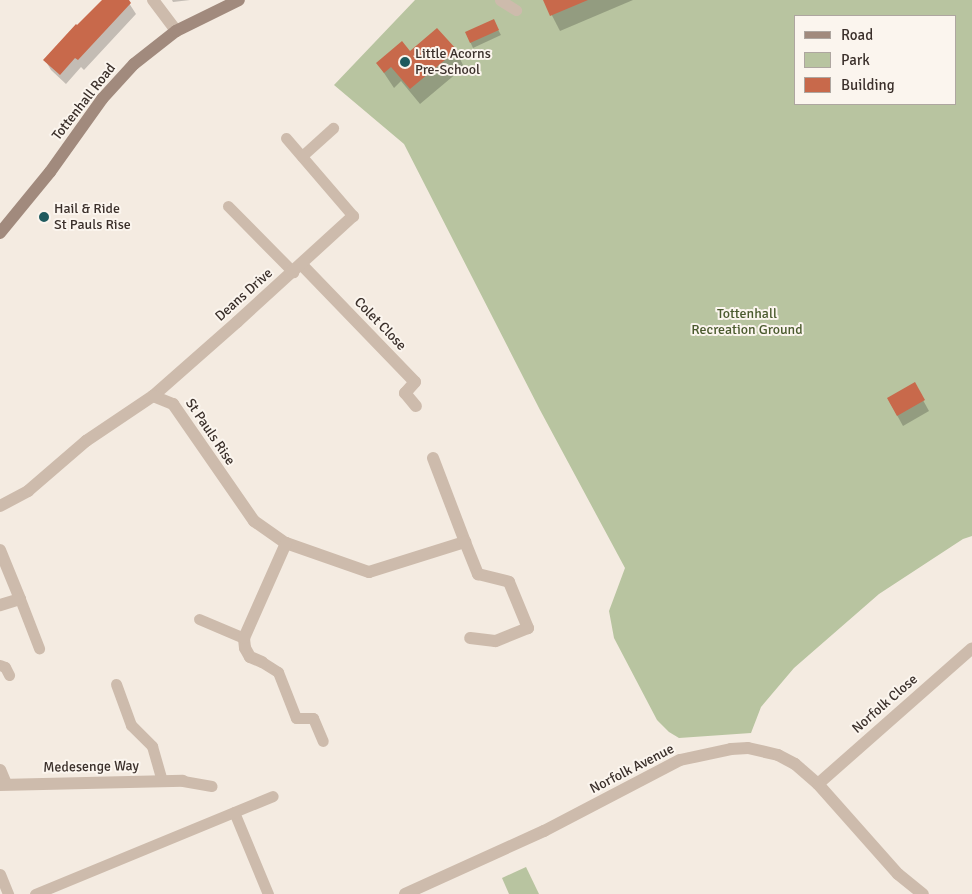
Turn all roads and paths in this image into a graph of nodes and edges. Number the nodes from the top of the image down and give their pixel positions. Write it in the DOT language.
graph roads {
  1 [pos="154,0"];
  2 [pos="239,0"];
  3 [pos="500,0"];
  4 [pos="516,10"];
  5 [pos="176,31"];
  6 [pos="333,128"];
  7 [pos="286,138"];
  8 [pos="302,156"];
  9 [pos="228,206"];
  10 [pos="353,216"];
  11 [pos="0,233"];
  12 [pos="297,268"];
  13 [pos="152,396"];
  14 [pos="416,406"];
  15 [pos="433,458"];
  16 [pos="0,506"];
  17 [pos="465,542"];
  18 [pos="286,543"];
  19 [pos="0,550"];
  20 [pos="20,599"];
  21 [pos="0,606"];
  22 [pos="199,619"];
  23 [pos="244,638"];
  24 [pos="470,638"];
  25 [pos="39,648"];
  26 [pos="972,648"];
  27 [pos="262,662"];
  28 [pos="0,665"];
  29 [pos="9,675"];
  30 [pos="116,684"];
  31 [pos="323,741"];
  32 [pos="0,769"];
  33 [pos="162,780"];
  34 [pos="183,781"];
  35 [pos="3,784"];
  36 [pos="818,784"];
  37 [pos="212,786"];
  38 [pos="273,796"];
  39 [pos="234,812"];
  40 [pos="0,874"];
  41 [pos="422,890"];
  42 [pos="8,894"];
  43 [pos="35,894"];
  44 [pos="268,894"];
  45 [pos="405,894"];
  46 [pos="922,894"];
  1 -- 5 [label="street"];
  2 -- 5 [label="street, Tottenhall Road"];
  3 -- 4 [label="lane"];
  5 -- 11 [label="street, Tottenhall Road"];
  6 -- 8 [label="lane"];
  7 -- 8 [label="lane"];
  8 -- 10 [label="lane"];
  9 -- 12 [label="lane"];
  10 -- 12 [label="street, Deans Drive"];
  12 -- 13 [label="street, Deans Drive"];
  12 -- 14 [label="street, Colet Close"];
  13 -- 16 [label="street"];
  13 -- 18 [label="street, St Pauls Rise"];
  15 -- 17 [label="street"];
  17 -- 18 [label="street, St Pauls Rise"];
  17 -- 24 [label="street"];
  18 -- 23 [label="street"];
  19 -- 20 [label="street"];
  20 -- 21 [label="street"];
  20 -- 25 [label="lane"];
  22 -- 23 [label="lane"];
  23 -- 27 [label="street"];
  26 -- 36 [label="street, Norfolk Close"];
  27 -- 31 [label="lane"];
  28 -- 29 [label="lane"];
  30 -- 33 [label="lane"];
  32 -- 35 [label="lane"];
  33 -- 34 [label="street, Medesenge Way"];
  33 -- 35 [label="street, Medesenge Way"];
  34 -- 37 [label="lane"];
  36 -- 41 [label="street, Norfolk Avenue"];
  36 -- 46 [label="street, Norfolk Avenue"];
  38 -- 39 [label="lane"];
  39 -- 43 [label="lane"];
  39 -- 44 [label="lane"];
  40 -- 42 [label="lane"];
  41 -- 45 [label="street, Norfolk Avenue"];
}
